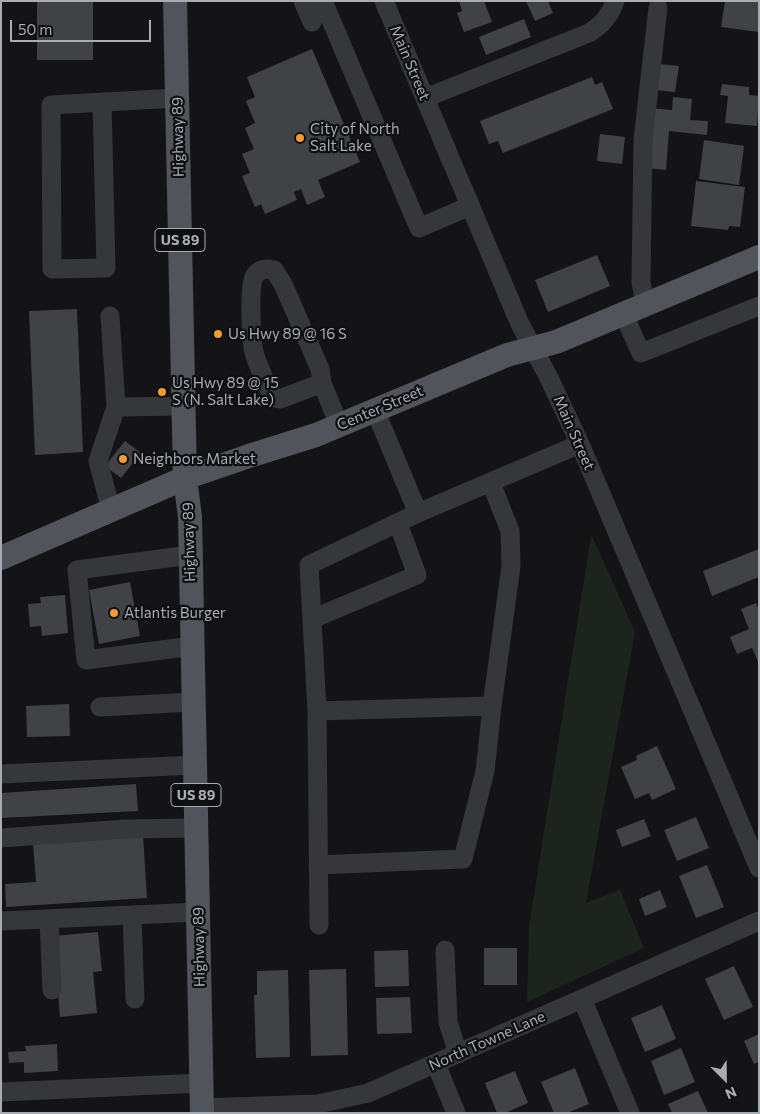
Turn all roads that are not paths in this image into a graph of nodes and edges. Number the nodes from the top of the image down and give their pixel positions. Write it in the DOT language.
graph roads {
  1 [pos="176,1"];
  2 [pos="303,1"];
  3 [pos="323,1"];
  4 [pos="384,1"];
  5 [pos="615,1"];
  6 [pos="658,8"];
  7 [pos="312,22"];
  8 [pos="177,98"];
  9 [pos="425,98"];
  10 [pos="102,102"];
  11 [pos="470,206"];
  12 [pos="759,257"];
  13 [pos="645,304"];
  14 [pos="759,306"];
  15 [pos="623,313"];
  16 [pos="110,316"];
  17 [pos="533,348"];
  18 [pos="322,383"];
  19 [pos="184,406"];
  20 [pos="116,408"];
  21 [pos="375,410"];
  22 [pos="339,425"];
  23 [pos="580,444"];
  24 [pos="186,478"];
  25 [pos="491,483"];
  26 [pos="111,510"];
  27 [pos="418,513"];
  28 [pos="398,523"];
  29 [pos="190,555"];
  30 [pos="1,558"];
  31 [pos="312,619"];
  32 [pos="192,646"];
  33 [pos="193,702"];
  34 [pos="492,706"];
  35 [pos="100,707"];
  36 [pos="317,711"];
  37 [pos="195,765"];
  38 [pos="1,774"];
  39 [pos="196,828"];
  40 [pos="1,838"];
  41 [pos="318,865"];
  42 [pos="759,868"];
  43 [pos="198,912"];
  44 [pos="132,915"];
  45 [pos="49,918"];
  46 [pos="1,921"];
  47 [pos="759,921"];
  48 [pos="319,925"];
  49 [pos="446,950"];
  50 [pos="52,990"];
  51 [pos="582,999"];
  52 [pos="135,1000"];
  53 [pos="458,1054"];
  54 [pos="436,1064"];
  55 [pos="202,1083"];
  56 [pos="1,1092"];
  57 [pos="336,1107"];
  58 [pos="274,1109"];
  59 [pos="202,1110"];
  60 [pos="456,1113"];
  61 [pos="630,1113"];
  1 -- 8 [label="main road, Highway 89 / US 89"];
  2 -- 7 [label="street"];
  3 -- 11 [label="street"];
  4 -- 9 [label="street, Main Street"];
  5 -- 9 [label="street"];
  6 -- 13 [label="street"];
  8 -- 10 [label="street"];
  8 -- 19 [label="main road, Highway 89 / US 89"];
  9 -- 11 [label="street, Main Street"];
  10 -- 10 [label="street"];
  11 -- 17 [label="street, Main Street"];
  12 -- 13 [label="main road, Center Street"];
  13 -- 15 [label="main road, Center Street"];
  14 -- 15 [label="street"];
  15 -- 17 [label="main road, Center Street"];
  16 -- 20 [label="street"];
  17 -- 21 [label="main road, Center Street"];
  17 -- 23 [label="street, Main Street"];
  18 -- 18 [label="street"];
  18 -- 22 [label="street"];
  19 -- 20 [label="street"];
  19 -- 24 [label="main road, Highway 89 / US 89"];
  20 -- 26 [label="street"];
  21 -- 22 [label="main road, Center Street"];
  21 -- 27 [label="street"];
  22 -- 24 [label="main road, Center Street"];
  23 -- 25 [label="street"];
  23 -- 42 [label="street, Main Street"];
  24 -- 26 [label="main road, Center Street"];
  24 -- 29 [label="main road, Highway 89 / US 89"];
  25 -- 27 [label="street"];
  25 -- 34 [label="street"];
  26 -- 30 [label="main road, Center Street"];
  27 -- 28 [label="street"];
  28 -- 31 [label="street"];
  28 -- 31 [label="street"];
  29 -- 32 [label="main road, Highway 89 / US 89"];
  29 -- 32 [label="street"];
  31 -- 36 [label="street"];
  32 -- 33 [label="main road, Highway 89 / US 89"];
  33 -- 35 [label="street"];
  33 -- 37 [label="main road, Highway 89 / US 89"];
  34 -- 36 [label="street"];
  34 -- 41 [label="street"];
  36 -- 41 [label="street"];
  37 -- 38 [label="street"];
  37 -- 39 [label="main road, Highway 89 / US 89"];
  39 -- 40 [label="street"];
  39 -- 43 [label="main road, Highway 89 / US 89"];
  41 -- 48 [label="street"];
  43 -- 44 [label="street"];
  43 -- 55 [label="main road, Highway 89 / US 89"];
  44 -- 45 [label="street"];
  44 -- 52 [label="street"];
  45 -- 46 [label="street"];
  45 -- 50 [label="street"];
  47 -- 51 [label="street, North Towne Lane"];
  49 -- 53 [label="street"];
  51 -- 53 [label="street, North Towne Lane"];
  51 -- 61 [label="street"];
  53 -- 54 [label="street, North Towne Lane"];
  54 -- 57 [label="street, North Towne Lane"];
  54 -- 60 [label="street"];
  55 -- 56 [label="street"];
  55 -- 59 [label="main road, Highway 89 / US 89"];
  57 -- 58 [label="street, North Towne Lane"];
  58 -- 59 [label="street, North Towne Lane"];
}
